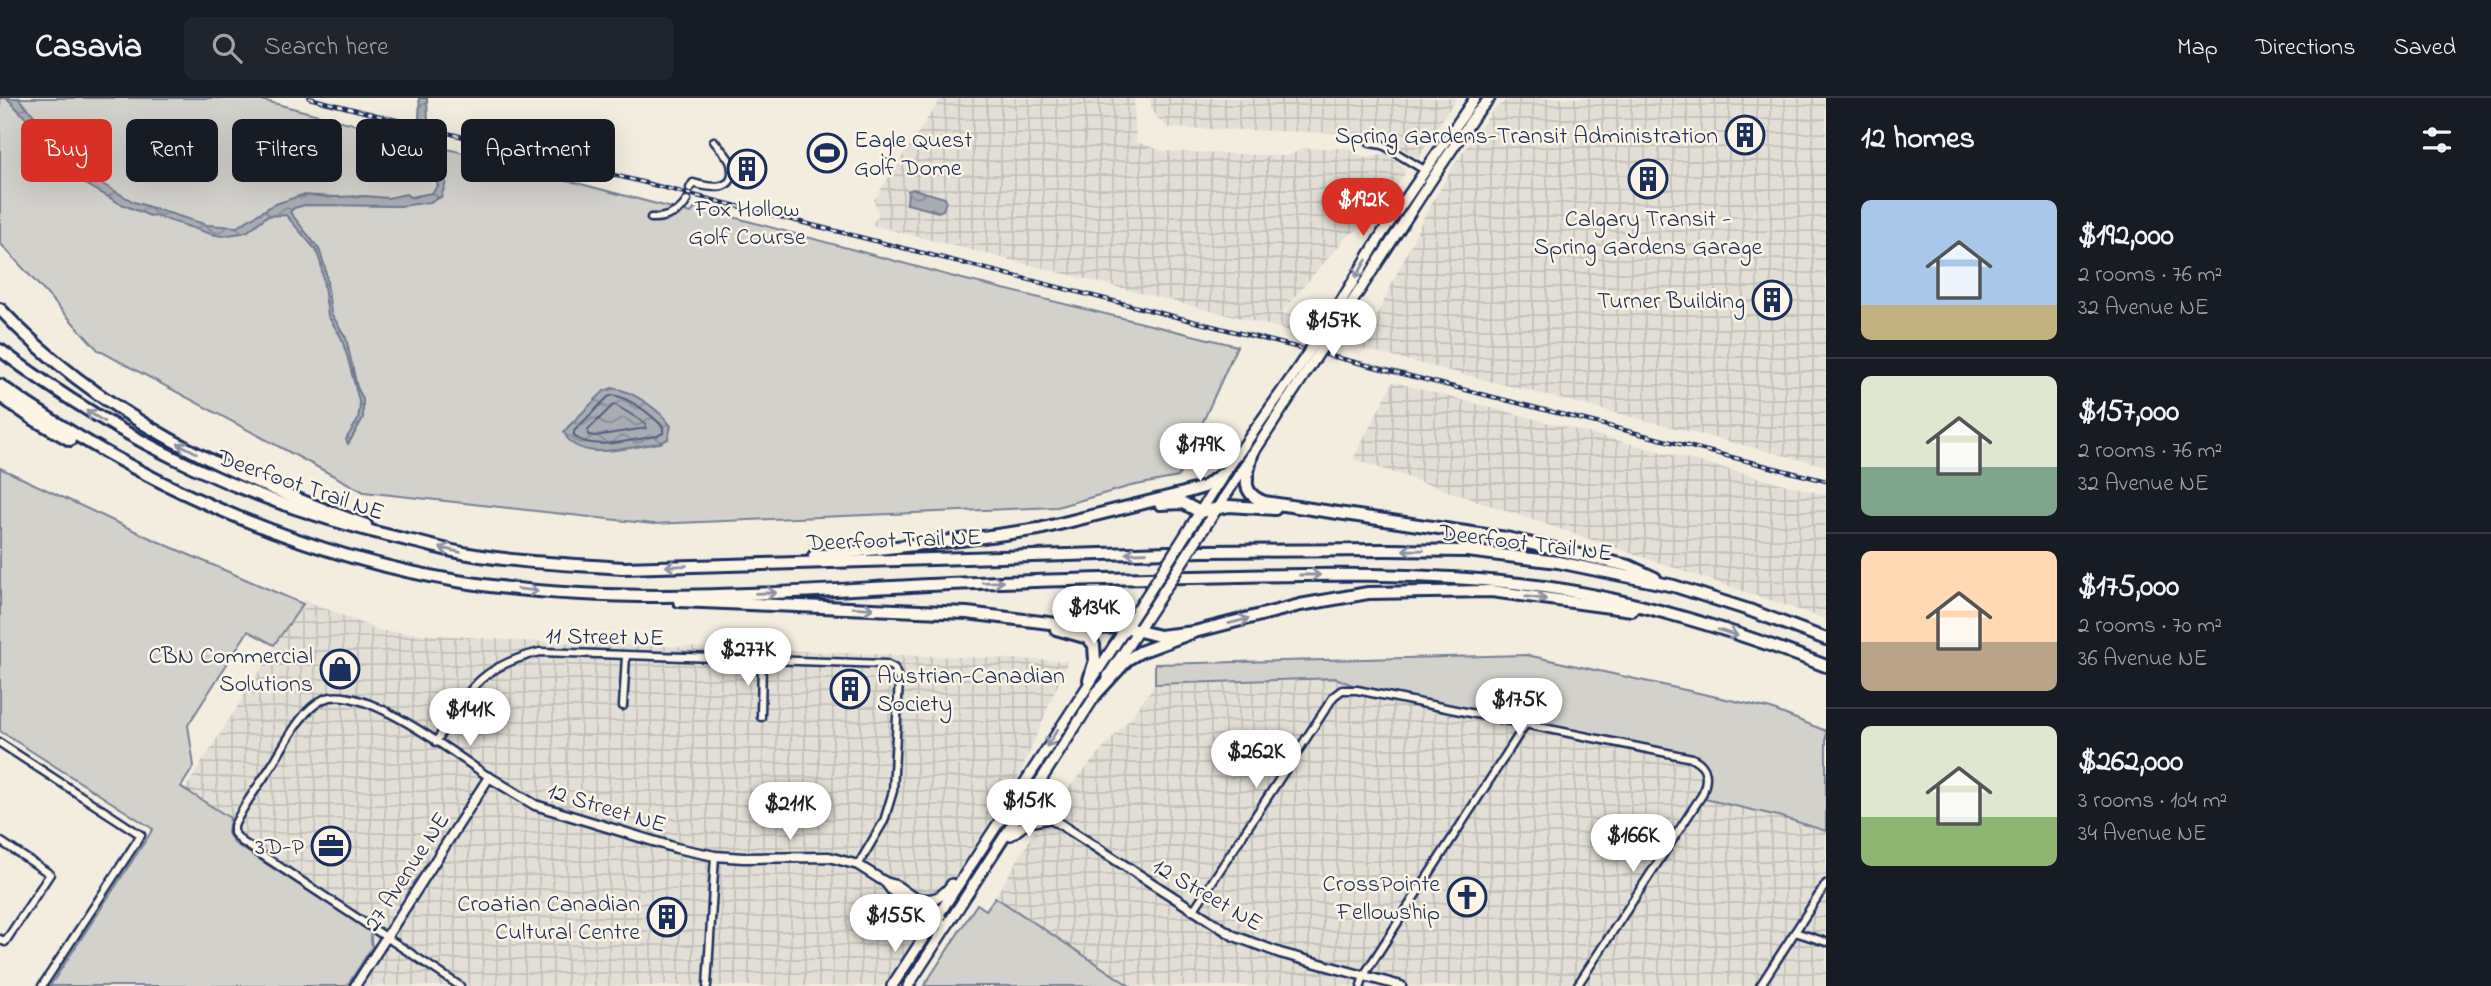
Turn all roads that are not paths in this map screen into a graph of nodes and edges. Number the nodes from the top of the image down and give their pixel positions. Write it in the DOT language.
graph roads {
  1 [pos="1475,98"];
  2 [pos="1490,98"];
  3 [pos="715,141"];
  4 [pos="1370,143"];
  5 [pos="1424,170"];
  6 [pos="1434,176"];
  7 [pos="690,188"];
  8 [pos="687,200"];
  9 [pos="651,218"];
  10 [pos="0,309"];
  11 [pos="1333,324"];
  12 [pos="0,351"];
  13 [pos="1299,376"];
  14 [pos="0,385"];
  15 [pos="0,396"];
  16 [pos="1252,456"];
  17 [pos="1226,471"];
  18 [pos="1139,505"];
  19 [pos="1220,507"];
  20 [pos="1200,512"];
  21 [pos="1375,517"];
  22 [pos="408,540"];
  23 [pos="797,562"];
  24 [pos="382,564"];
  25 [pos="1674,586"];
  26 [pos="575,594"];
  27 [pos="1663,613"];
  28 [pos="995,617"];
  29 [pos="1124,627"];
  30 [pos="1137,631"];
  31 [pos="1194,632"];
  32 [pos="1826,639"];
  33 [pos="626,656"];
  34 [pos="762,660"];
  35 [pos="1826,666"];
  36 [pos="1089,680"];
  37 [pos="1095,695"];
  38 [pos="623,706"];
  39 [pos="761,717"];
  40 [pos="1525,725"];
  41 [pos="436,742"];
  42 [pos="0,743"];
  43 [pos="489,777"];
  44 [pos="1041,782"];
  45 [pos="1015,796"];
  46 [pos="1027,803"];
  47 [pos="1052,819"];
  48 [pos="0,841"];
  49 [pos="1002,843"];
  50 [pos="715,856"];
  51 [pos="972,862"];
  52 [pos="858,865"];
  53 [pos="1826,884"];
  54 [pos="912,900"];
  55 [pos="1193,911"];
  56 [pos="937,918"];
  57 [pos="948,925"];
  58 [pos="1795,932"];
  59 [pos="387,937"];
  60 [pos="0,939"];
  61 [pos="923,939"];
  62 [pos="1826,942"];
  63 [pos="1364,975"];
  64 [pos="42,986"];
  65 [pos="355,986"];
  66 [pos="460,986"];
  67 [pos="707,986"];
  68 [pos="892,986"];
  69 [pos="908,986"];
  70 [pos="1361,986"];
  71 [pos="1401,986"];
  72 [pos="1577,986"];
  73 [pos="1760,986"];
  1 -- 5 [label="main road"];
  2 -- 6 [label="main road"];
  3 -- 7 [label="street"];
  4 -- 5 [label="street"];
  5 -- 6 [label="street"];
  5 -- 11 [label="main road, one-way"];
  6 -- 11 [label="main road"];
  8 -- 9 [label="street"];
  22 -- 10 [label="highway, one-way"];
  11 -- 13 [label="main road, bridge"];
  22 -- 12 [label="highway, Deerfoot Trail NE, one-way"];
  13 -- 16 [label="main road"];
  13 -- 17 [label="main road"];
  14 -- 24 [label="highway, Deerfoot Trail NE"];
  15 -- 24 [label="highway"];
  16 -- 19 [label="main road"];
  16 -- 21 [label="highway"];
  17 -- 18 [label="highway"];
  17 -- 20 [label="main road"];
  18 -- 20 [label="highway"];
  18 -- 23 [label="highway"];
  19 -- 20 [label="highway"];
  19 -- 21 [label="highway"];
  19 -- 30 [label="main road, bridge"];
  20 -- 29 [label="main road, bridge"];
  21 -- 25 [label="highway"];
  23 -- 22 [label="highway, Deerfoot Trail NE, one-way"];
  25 -- 23 [label="highway, Deerfoot Trail NE, one-way"];
  24 -- 26 [label="highway, Deerfoot Trail NE, one-way"];
  25 -- 32 [label="highway, Deerfoot Trail NE"];
  26 -- 27 [label="highway, Deerfoot Trail NE, one-way"];
  26 -- 28 [label="highway, one-way"];
  31 -- 27 [label="highway, one-way"];
  27 -- 35 [label="highway, Deerfoot Trail NE, one-way"];
  28 -- 29 [label="highway"];
  28 -- 36 [label="highway"];
  29 -- 30 [label="highway"];
  29 -- 36 [label="main road"];
  30 -- 31 [label="highway"];
  30 -- 37 [label="main road"];
  31 -- 37 [label="highway"];
  33 -- 34 [label="street, 11 Street NE"];
  33 -- 38 [label="street"];
  33 -- 41 [label="street, 11 Street NE"];
  34 -- 39 [label="street"];
  34 -- 52 [label="street, 11 Street NE"];
  36 -- 45 [label="main road, one-way"];
  37 -- 44 [label="main road"];
  40 -- 55 [label="street"];
  40 -- 63 [label="street"];
  40 -- 72 [label="street"];
  41 -- 43 [label="street, 12 Street NE"];
  41 -- 59 [label="street, 12 Street NE"];
  42 -- 64 [label="street"];
  43 -- 50 [label="street, 12 Street NE"];
  43 -- 59 [label="street, 27 Avenue NE"];
  44 -- 46 [label="main road"];
  44 -- 47 [label="main road"];
  45 -- 46 [label="street, 12 Street NE"];
  45 -- 51 [label="main road"];
  46 -- 47 [label="street, 12 Street NE"];
  46 -- 49 [label="main road"];
  47 -- 49 [label="main road"];
  47 -- 55 [label="street, 12 Street NE"];
  48 -- 60 [label="street"];
  49 -- 57 [label="main road"];
  50 -- 52 [label="street, 12 Street NE"];
  50 -- 67 [label="street"];
  51 -- 54 [label="main road"];
  51 -- 56 [label="main road"];
  52 -- 54 [label="street, 12 Street NE"];
  53 -- 58 [label="street"];
  54 -- 56 [label="street, 12 Street NE"];
  54 -- 61 [label="main road"];
  55 -- 63 [label="street, 12 Street NE"];
  56 -- 57 [label="street, 12 Street NE"];
  56 -- 61 [label="main road"];
  57 -- 69 [label="main road"];
  58 -- 62 [label="street"];
  58 -- 73 [label="street"];
  59 -- 65 [label="street, 27 Avenue NE"];
  59 -- 66 [label="street"];
  61 -- 68 [label="main road"];
  63 -- 70 [label="street"];
  63 -- 71 [label="street, 12 Street NE"];
}
